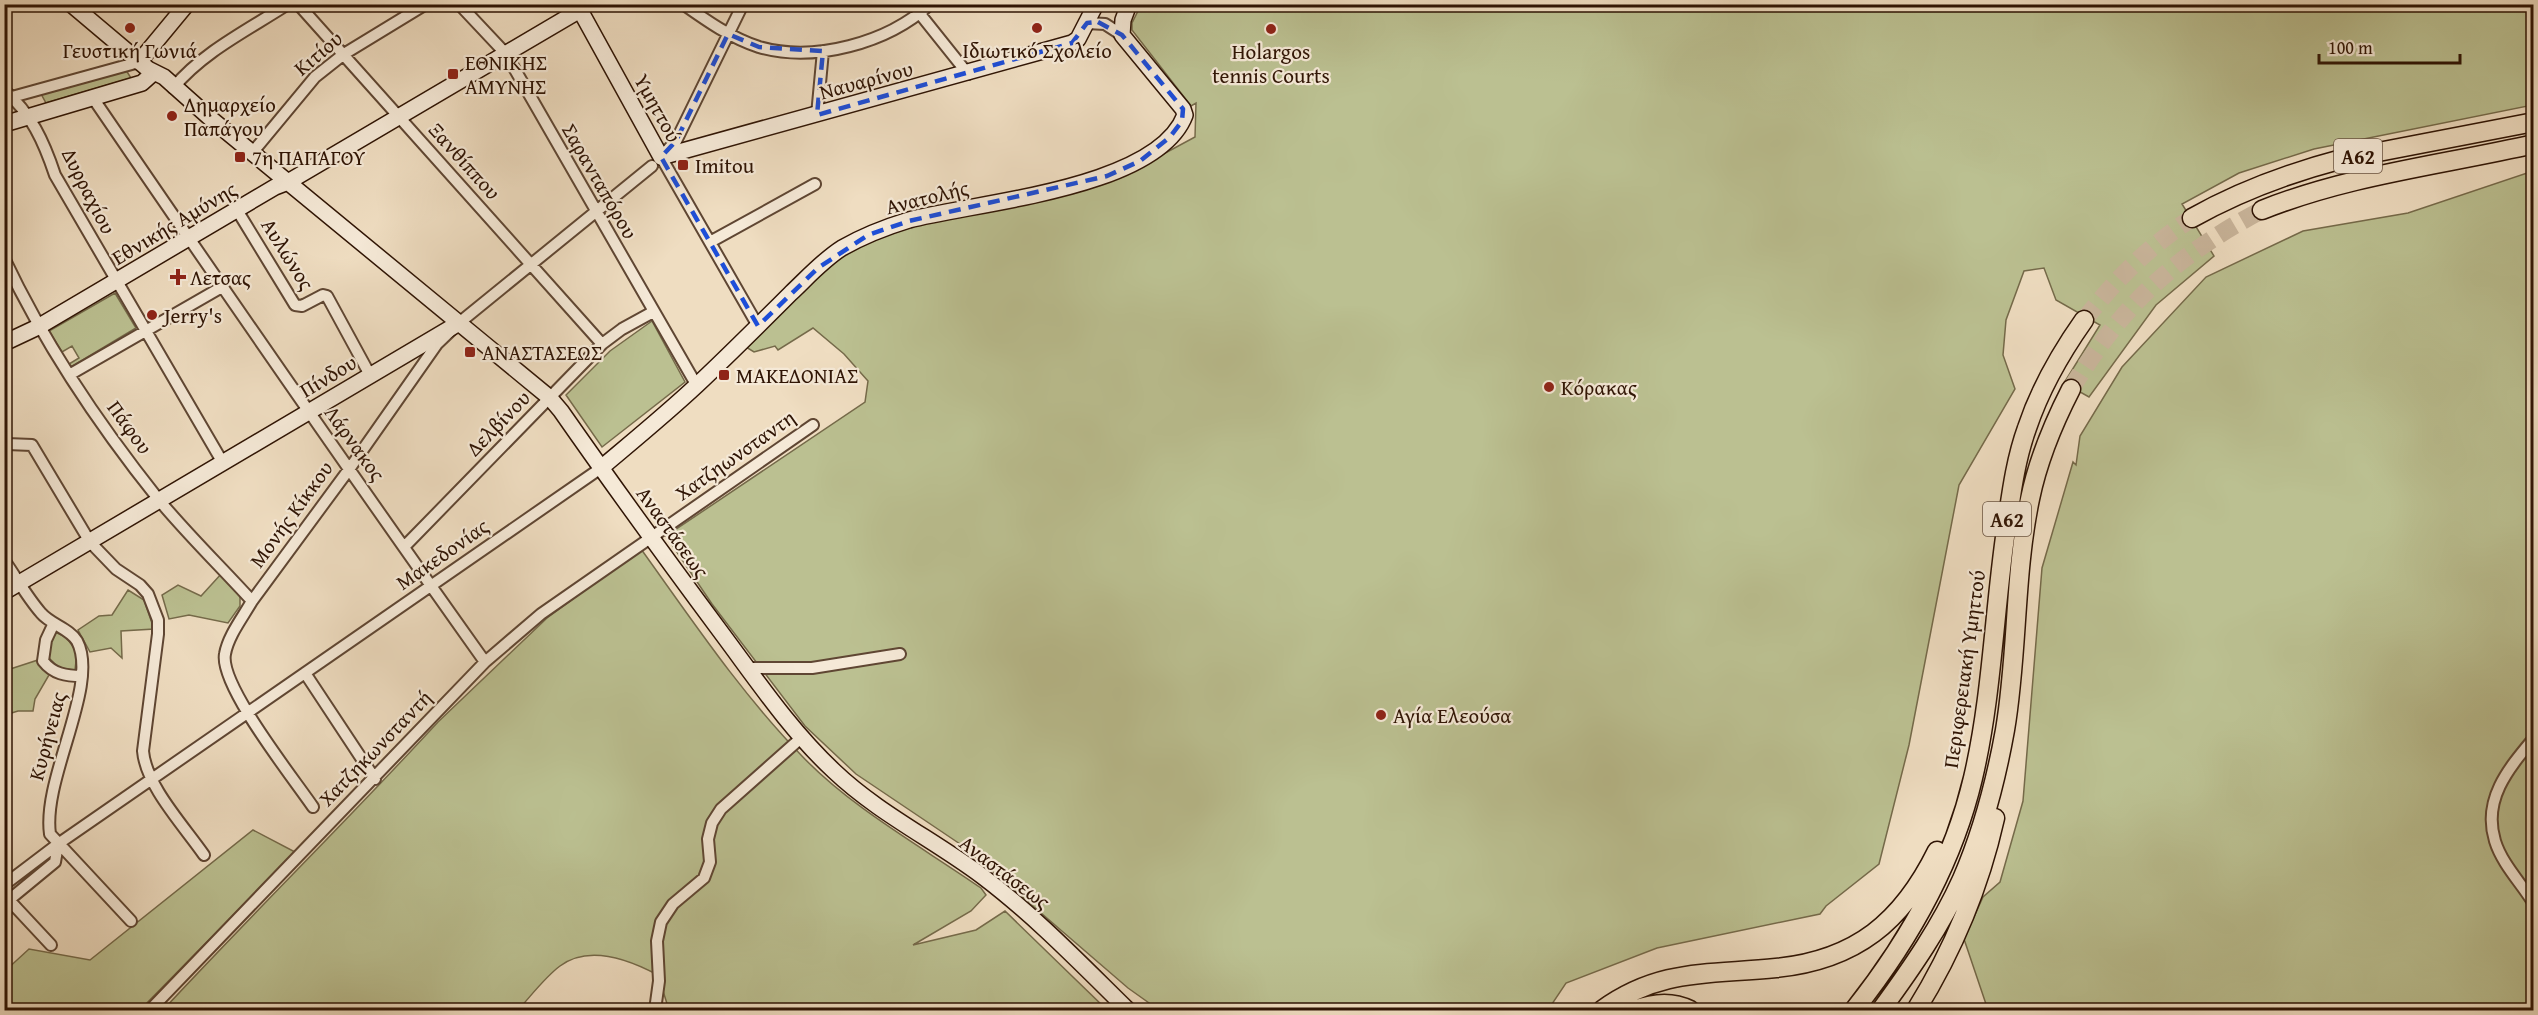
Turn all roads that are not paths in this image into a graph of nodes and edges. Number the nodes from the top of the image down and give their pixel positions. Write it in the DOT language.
graph roads {
  1 [pos="71,4"];
  2 [pos="187,4"];
  3 [pos="288,4"];
  4 [pos="298,4"];
  5 [pos="426,4"];
  6 [pos="459,4"];
  7 [pos="683,4"];
  8 [pos="742,4"];
  9 [pos="912,4"];
  10 [pos="930,4"];
  11 [pos="1096,4"];
  12 [pos="1129,4"];
  13 [pos="579,7"];
  14 [pos="920,14"];
  15 [pos="1123,27"];
  16 [pos="1083,29"];
  17 [pos="728,34"];
  18 [pos="823,51"];
  19 [pos="344,54"];
  20 [pos="506,54"];
  21 [pos="146,69"];
  22 [pos="968,74"];
  23 [pos="173,88"];
  24 [pos="8,93"];
  25 [pos="93,98"];
  26 [pos="817,115"];
  27 [pos="28,117"];
  28 [pos="401,118"];
  29 [pos="2534,122"];
  30 [pos="4,124"];
  31 [pos="2534,144"];
  32 [pos="252,153"];
  33 [pos="657,161"];
  34 [pos="288,182"];
  35 [pos="814,184"];
  36 [pos="237,210"];
  37 [pos="2262,210"];
  38 [pos="596,213"];
  39 [pos="2192,218"];
  40 [pos="190,239"];
  41 [pos="710,242"];
  42 [pos="4,258"];
  43 [pos="531,264"];
  44 [pos="116,282"];
  45 [pos="222,287"];
  46 [pos="653,312"];
  47 [pos="2084,320"];
  48 [pos="459,323"];
  49 [pos="758,326"];
  50 [pos="38,327"];
  51 [pos="145,333"];
  52 [pos="4,343"];
  53 [pos="602,344"];
  54 [pos="69,375"];
  55 [pos="370,375"];
  56 [pos="697,386"];
  57 [pos="2071,389"];
  58 [pos="550,398"];
  59 [pos="308,412"];
  60 [pos="813,425"];
  61 [pos="4,438"];
  62 [pos="223,463"];
  63 [pos="350,468"];
  64 [pos="601,468"];
  65 [pos="160,500"];
  66 [pos="650,538"];
  67 [pos="90,542"];
  68 [pos="404,547"];
  69 [pos="4,560"];
  70 [pos="20,583"];
  71 [pos="431,586"];
  72 [pos="4,592"];
  73 [pos="252,601"];
  74 [pos="54,623"];
  75 [pos="900,654"];
  76 [pos="485,662"];
  77 [pos="748,668"];
  78 [pos="305,673"];
  79 [pos="82,676"];
  80 [pos="248,713"];
  81 [pos="2005,730"];
  82 [pos="801,738"];
  83 [pos="2534,738"];
  84 [pos="375,779"];
  85 [pos="1972,780"];
  86 [pos="152,781"];
  87 [pos="313,807"];
  88 [pos="58,844"];
  89 [pos="204,855"];
  90 [pos="4,885"];
  91 [pos="7,902"];
  92 [pos="2534,904"];
  93 [pos="131,921"];
  94 [pos="51,945"];
  95 [pos="150,1011"];
  96 [pos="655,1011"];
  97 [pos="1128,1011"];
  98 [pos="1602,1011"];
  99 [pos="1635,1011"];
  100 [pos="1690,1011"];
  101 [pos="1854,1011"];
  102 [pos="1881,1011"];
  103 [pos="1916,1011"];
  1 -- 21 [label="street, Αναστάσεως"];
  2 -- 21 [label="street"];
  3 -- 23 [label="street"];
  4 -- 19 [label="street, Ξανθίππου"];
  5 -- 19 [label="street, Κιτίου"];
  6 -- 20 [label="street, Σαρανταπόρου"];
  7 -- 17 [label="street"];
  8 -- 17 [label="street, Πίνδου"];
  9 -- 14 [label="street"];
  10 -- 14 [label="street"];
  11 -- 15 [label="street, Ανατολής"];
  11 -- 16 [label="street"];
  12 -- 15 [label="street"];
  13 -- 20 [label="street, Εθνικής Αμύνης"];
  13 -- 33 [label="street, Υμηττού"];
  14 -- 18 [label="street"];
  14 -- 22 [label="street"];
  15 -- 16 [label="street, Ανατολής"];
  15 -- 49 [label="street, Ανατολής"];
  16 -- 22 [label="street, Ναυαρίνου"];
  17 -- 18 [label="street"];
  17 -- 33 [label="street, Πίνδου"];
  18 -- 26 [label="street"];
  19 -- 28 [label="street, Ξανθίππου"];
  19 -- 32 [label="street, Κιτίου"];
  20 -- 28 [label="street, Εθνικής Αμύνης"];
  20 -- 38 [label="street, Σαρανταπόρου"];
  21 -- 23 [label="street, Αναστάσεως"];
  21 -- 24 [label="street"];
  21 -- 25 [label="street"];
  22 -- 26 [label="street, Ναυαρίνου"];
  23 -- 32 [label="street, Αναστάσεως"];
  24 -- 27 [label="street, Δυρραχίου"];
  25 -- 27 [label="street"];
  25 -- 40 [label="street, Λάρνακος"];
  26 -- 33 [label="street, Ναυαρίνου"];
  27 -- 30 [label="street"];
  27 -- 44 [label="street, Δυρραχίου"];
  28 -- 34 [label="street, Εθνικής Αμύνης"];
  28 -- 43 [label="street, Ξανθίππου"];
  29 -- 39 [label="highway, Α62"];
  31 -- 37 [label="highway, Α62"];
  32 -- 34 [label="street, Αναστάσεως"];
  33 -- 38 [label="street, Πίνδου"];
  33 -- 41 [label="street, Υμηττού"];
  34 -- 36 [label="street, Εθνικής Αμύνης"];
  34 -- 48 [label="street, Αναστάσεως"];
  35 -- 41 [label="street"];
  36 -- 40 [label="street, Εθνικής Αμύνης"];
  36 -- 55 [label="street, Αυλώνος"];
  38 -- 43 [label="street, Πίνδου"];
  38 -- 46 [label="street, Σαρανταπόρου"];
  40 -- 44 [label="street, Εθνικής Αμύνης"];
  40 -- 45 [label="street, Λάρνακος"];
  41 -- 49 [label="street, Υμηττού"];
  42 -- 50 [label="street, Πάφου"];
  43 -- 48 [label="street, Πίνδου"];
  43 -- 53 [label="street, Ξανθίππου"];
  44 -- 50 [label="street, Εθνικής Αμύνης"];
  44 -- 51 [label="street, Δυρραχίου"];
  45 -- 51 [label="street"];
  45 -- 59 [label="street, Λάρνακος"];
  46 -- 53 [label="street, Δελβίνου"];
  46 -- 56 [label="street, Σαρανταπόρου"];
  47 -- 85 [label="highway, Περιφερειακή Υμηττού / Α62"];
  48 -- 55 [label="street, Πίνδου"];
  48 -- 58 [label="street, Αναστάσεως"];
  48 -- 63 [label="street, Μονής Κίκκου"];
  49 -- 56 [label="street, Ανατολής"];
  50 -- 52 [label="street, Εθνικής Αμύνης"];
  50 -- 54 [label="street, Πάφου"];
  51 -- 54 [label="street"];
  51 -- 62 [label="street"];
  53 -- 58 [label="street, Δελβίνου"];
  54 -- 65 [label="street, Πάφου"];
  55 -- 59 [label="street, Πίνδου"];
  56 -- 64 [label="street, Ανατολής"];
  57 -- 81 [label="highway, Περιφερειακή Υμηττού / Α62"];
  58 -- 64 [label="street, Αναστάσεως"];
  58 -- 68 [label="street, Δελβίνου"];
  59 -- 62 [label="street, Πίνδου"];
  59 -- 63 [label="street, Λάρνακος"];
  60 -- 66 [label="street, Χατζηωνσταντη"];
  61 -- 67 [label="street"];
  62 -- 65 [label="street, Πίνδου"];
  63 -- 68 [label="street, Λάρνακος"];
  63 -- 73 [label="street, Μονής Κίκκου"];
  64 -- 66 [label="street, Αναστάσεως"];
  64 -- 71 [label="street, Μακεδονίας"];
  65 -- 67 [label="street, Πίνδου"];
  65 -- 73 [label="street, Πάφου"];
  66 -- 76 [label="street, Χατζηκωνσταντή"];
  66 -- 77 [label="street, Αναστάσεως"];
  67 -- 70 [label="street, Πίνδου"];
  67 -- 86 [label="street"];
  68 -- 71 [label="street, Λάρνακος"];
  69 -- 70 [label="street, Κυρήνειας"];
  70 -- 72 [label="street, Πίνδου"];
  70 -- 74 [label="street, Κυρήνειας"];
  71 -- 76 [label="street, Λάρνακος"];
  71 -- 78 [label="street, Μακεδονίας"];
  73 -- 80 [label="street, Μονής Κίκκου"];
  74 -- 79 [label="street, Κυρήνειας"];
  74 -- 79 [label="street"];
  75 -- 77 [label="street"];
  76 -- 84 [label="street, Χατζηκωνσταντή"];
  77 -- 82 [label="street, Αναστάσεως"];
  78 -- 80 [label="street, Μακεδονίας"];
  78 -- 84 [label="street"];
  79 -- 88 [label="street, Κυρήνειας"];
  80 -- 86 [label="street, Μακεδονίας"];
  80 -- 87 [label="street"];
  81 -- 102 [label="highway, Περιφερειακή Υμηττού / Α62"];
  81 -- 103 [label="highway"];
  82 -- 96 [label="street"];
  82 -- 97 [label="street, Αναστάσεως"];
  83 -- 92 [label="street"];
  84 -- 95 [label="street, Χατζηκωνσταντή"];
  85 -- 98 [label="highway"];
  85 -- 101 [label="highway, Περιφερειακή Υμηττού / Α62"];
  86 -- 88 [label="street, Μακεδονίας"];
  86 -- 89 [label="street"];
  88 -- 90 [label="street, Μακεδονίας"];
  88 -- 91 [label="street"];
  88 -- 93 [label="street, Κυρήνειας"];
  91 -- 94 [label="street"];
  99 -- 100 [label="highway"];
}
